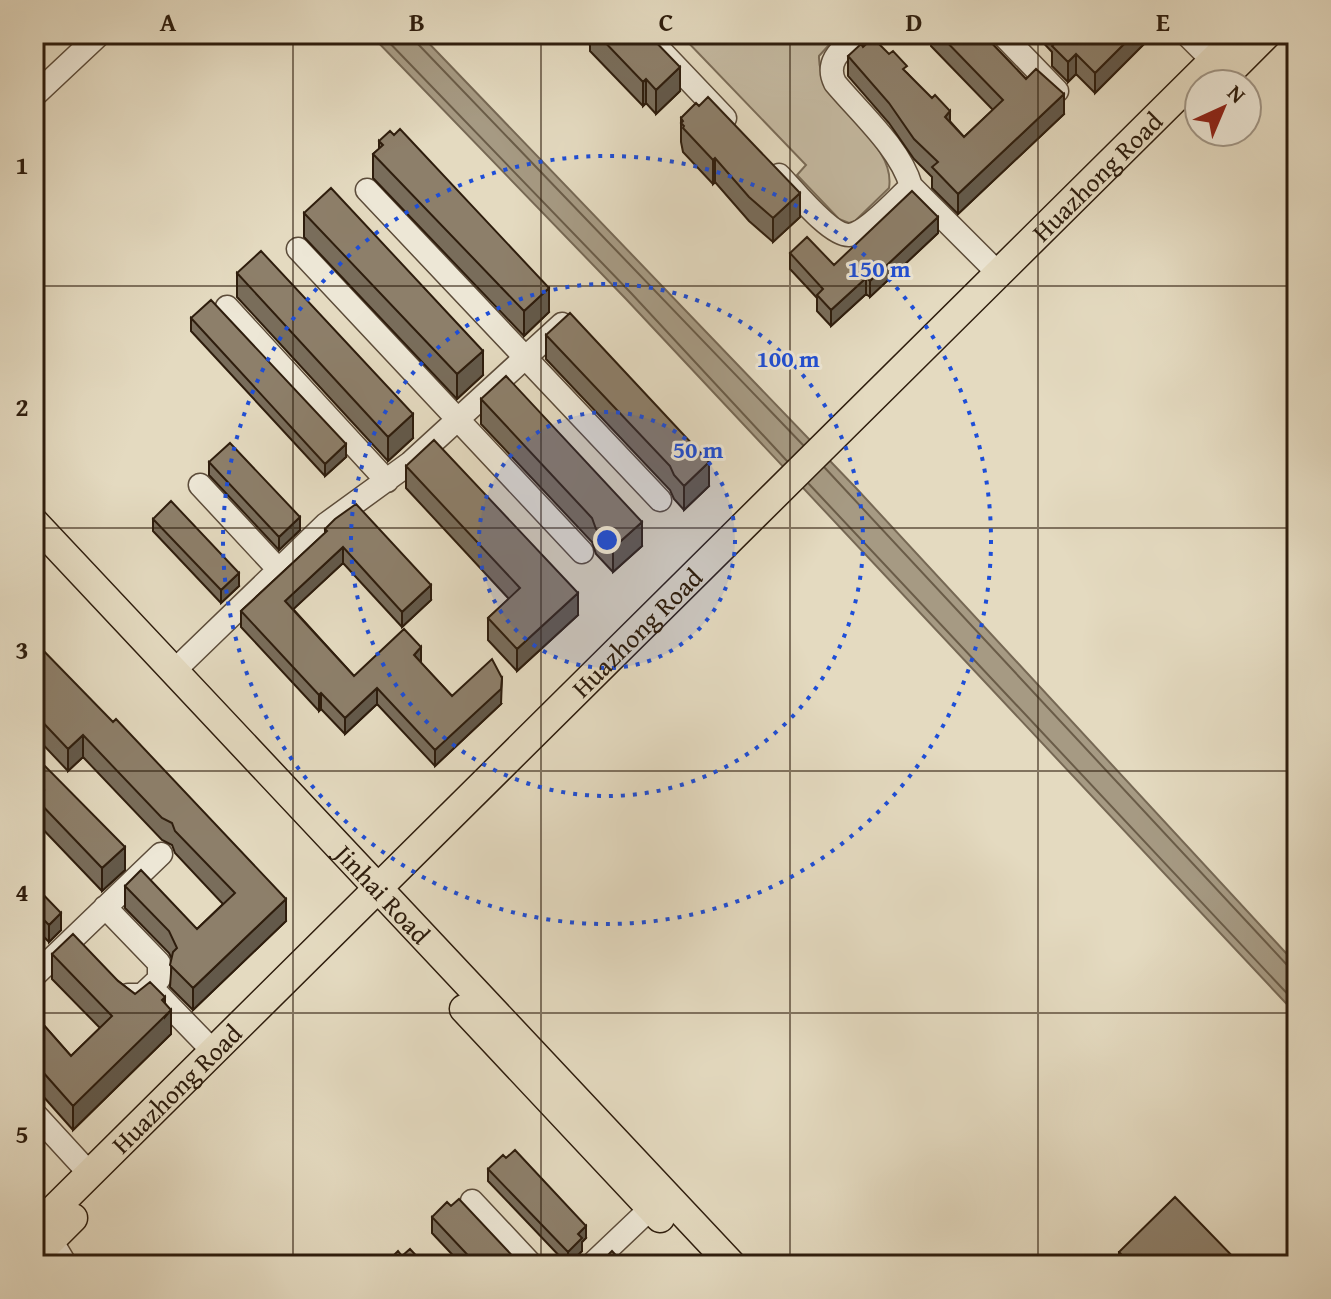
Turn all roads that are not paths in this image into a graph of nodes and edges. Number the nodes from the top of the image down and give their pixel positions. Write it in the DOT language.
graph roads {
  1 [pos="100,34"];
  2 [pos="645,34"];
  3 [pos="858,34"];
  4 [pos="1002,34"];
  5 [pos="1186,34"];
  6 [pos="1240,34"];
  7 [pos="1267,34"];
  8 [pos="1211,68"];
  9 [pos="1218,68"];
  10 [pos="1222,68"];
  11 [pos="1060,94"];
  12 [pos="34,96"];
  13 [pos="1183,103"];
  14 [pos="1183,118"];
  15 [pos="740,134"];
  16 [pos="762,156"];
  17 [pos="911,186"];
  18 [pos="367,190"];
  19 [pos="298,249"];
  20 [pos="999,274"];
  21 [pos="227,307"];
  22 [pos="562,324"];
  23 [pos="526,358"];
  24 [pos="457,420"];
  25 [pos="387,481"];
  26 [pos="200,485"];
  27 [pos="660,500"];
  28 [pos="34,522"];
  29 [pos="34,550"];
  30 [pos="582,552"];
  31 [pos="279,570"];
  32 [pos="174,671"];
  33 [pos="161,854"];
  34 [pos="378,903"];
  35 [pos="105,907"];
  36 [pos="34,976"];
  37 [pos="117,983"];
  38 [pos="151,987"];
  39 [pos="214,1052"];
  40 [pos="34,1113"];
  41 [pos="90,1174"];
  42 [pos="472,1201"];
  43 [pos="651,1208"];
  44 [pos="40,1242"];
  45 [pos="66,1265"];
  46 [pos="532,1265"];
  47 [pos="591,1265"];
  48 [pos="705,1265"];
  49 [pos="732,1265"];
  1 -- 12 [label="street"];
  2 -- 15 [label="street"];
  3 -- 17 [label="street"];
  4 -- 11 [label="street"];
  5 -- 8 [label="street"];
  6 -- 9 [label="main road, Huazhong Road"];
  7 -- 10 [label="main road, Huazhong Road"];
  13 -- 20 [label="main road, Huazhong Road"];
  14 -- 34 [label="main road, Huazhong Road"];
  16 -- 17 [label="street"];
  17 -- 20 [label="street"];
  18 -- 23 [label="street"];
  19 -- 24 [label="street"];
  20 -- 34 [label="main road, Huazhong Road"];
  21 -- 25 [label="street"];
  22 -- 23 [label="street"];
  23 -- 24 [label="street"];
  23 -- 27 [label="street"];
  24 -- 25 [label="street"];
  24 -- 30 [label="street"];
  25 -- 31 [label="street"];
  26 -- 31 [label="street"];
  28 -- 32 [label="main road, Jinhai Road"];
  29 -- 34 [label="main road, Jinhai Road"];
  31 -- 32 [label="street"];
  32 -- 34 [label="main road, Jinhai Road"];
  33 -- 35 [label="street"];
  34 -- 39 [label="main road, Huazhong Road"];
  34 -- 43 [label="main road, Jinhai Road"];
  34 -- 44 [label="main road, Huazhong Road"];
  34 -- 49 [label="main road, Jinhai Road"];
  35 -- 36 [label="street"];
  35 -- 38 [label="street"];
  37 -- 38 [label="street"];
  38 -- 39 [label="street"];
  39 -- 41 [label="main road, Huazhong Road"];
  40 -- 41 [label="street"];
  41 -- 44 [label="main road, Huazhong Road"];
  42 -- 46 [label="street"];
  43 -- 47 [label="street"];
  43 -- 48 [label="main road, Jinhai Road"];
  44 -- 45 [label="street"];
}
